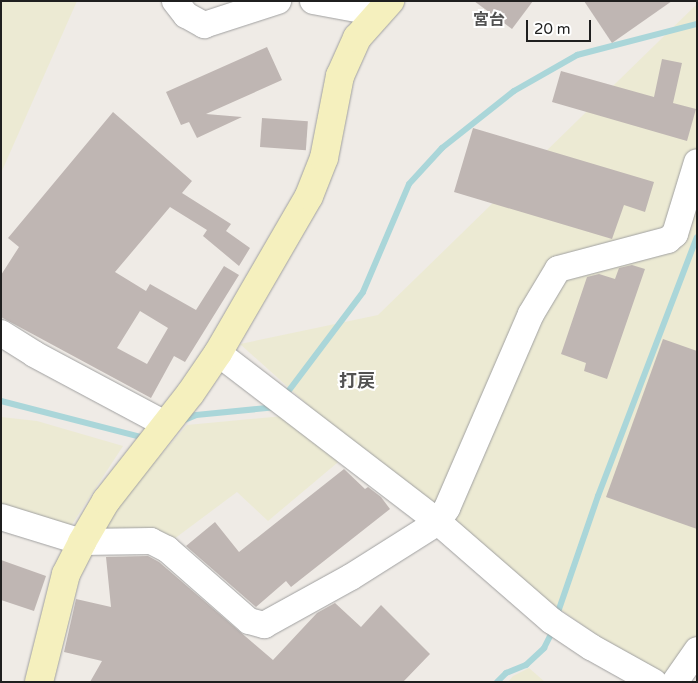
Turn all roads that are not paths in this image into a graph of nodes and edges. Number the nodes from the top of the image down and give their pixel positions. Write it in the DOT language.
graph roads {
  1 [pos="175,1"];
  2 [pos="278,1"];
  3 [pos="313,1"];
  4 [pos="384,7"];
  5 [pos="697,162"];
  6 [pos="1,333"];
  7 [pos="218,353"];
  8 [pos="165,424"];
  9 [pos="1,518"];
  10 [pos="438,522"];
  11 [pos="82,542"];
  12 [pos="697,650"];
  13 [pos="39,682"];
  14 [pos="654,682"];
  15 [pos="675,682"];
  1 -- 2 [label="street"];
  3 -- 4 [label="street"];
  4 -- 7 [label="street"];
  5 -- 10 [label="street"];
  6 -- 8 [label="street"];
  7 -- 8 [label="street"];
  7 -- 10 [label="street"];
  8 -- 11 [label="street"];
  9 -- 11 [label="street"];
  10 -- 11 [label="street"];
  10 -- 14 [label="street"];
  11 -- 13 [label="street"];
  12 -- 15 [label="street"];
}
